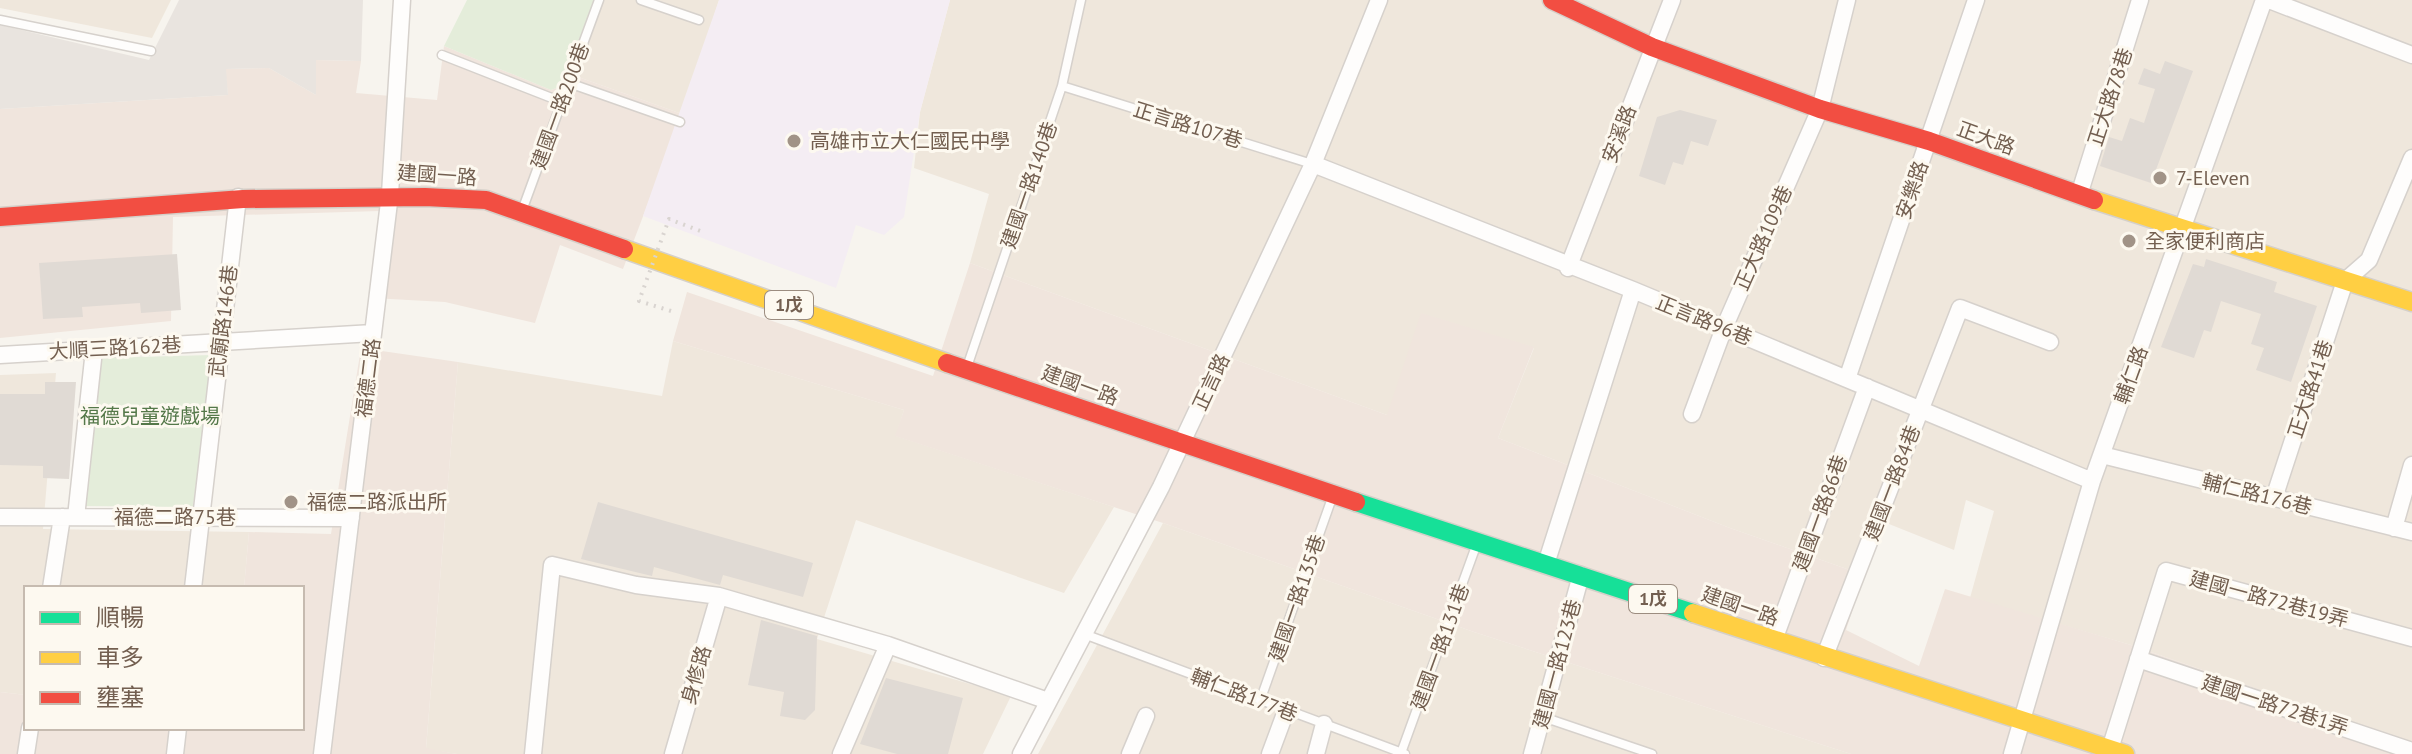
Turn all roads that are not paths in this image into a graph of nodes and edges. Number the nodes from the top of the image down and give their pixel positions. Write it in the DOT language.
graph roads {
  1 [pos="402,0"];
  2 [pos="599,0"];
  3 [pos="641,0"];
  4 [pos="1081,0"];
  5 [pos="1552,0"];
  6 [pos="1672,0"];
  7 [pos="1847,0"];
  8 [pos="1976,0"];
  9 [pos="2140,0"];
  10 [pos="2266,0"];
  11 [pos="1373,2"];
  12 [pos="0,20"];
  13 [pos="699,20"];
  14 [pos="1652,47"];
  15 [pos="151,51"];
  16 [pos="442,55"];
  17 [pos="2412,55"];
  18 [pos="569,83"];
  19 [pos="1062,86"];
  20 [pos="562,102"];
  21 [pos="1820,109"];
  22 [pos="680,122"];
  23 [pos="1929,141"];
  24 [pos="2412,158"];
  25 [pos="1313,164"];
  26 [pos="390,194"];
  27 [pos="2079,195"];
  28 [pos="238,197"];
  29 [pos="521,213"];
  30 [pos="0,217"];
  31 [pos="2185,228"];
  32 [pos="1568,268"];
  33 [pos="2345,281"];
  34 [pos="1633,290"];
  35 [pos="2412,302"];
  36 [pos="1724,328"];
  37 [pos="373,333"];
  38 [pos="221,341"];
  39 [pos="2050,342"];
  40 [pos="94,350"];
  41 [pos="0,355"];
  42 [pos="967,368"];
  43 [pos="1847,379"];
  44 [pos="1867,387"];
  45 [pos="1920,409"];
  46 [pos="1692,414"];
  47 [pos="1181,445"];
  48 [pos="2102,455"];
  49 [pos="2412,465"];
  50 [pos="2092,481"];
  51 [pos="1333,494"];
  52 [pos="2274,498"];
  53 [pos="0,517"];
  54 [pos="69,517"];
  55 [pos="201,517"];
  56 [pos="351,518"];
  57 [pos="2394,528"];
  58 [pos="2412,532"];
  59 [pos="1478,541"];
  60 [pos="1546,564"];
  61 [pos="1581,575"];
  62 [pos="52,586"];
  63 [pos="193,586"];
  64 [pos="719,596"];
  65 [pos="1084,633"];
  66 [pos="2412,638"];
  67 [pos="1774,640"];
  68 [pos="888,645"];
  69 [pos="1824,658"];
  70 [pos="2138,659"];
  71 [pos="1048,701"];
  72 [pos="1260,701"];
  73 [pos="1286,711"];
  74 [pos="1146,716"];
  75 [pos="1542,717"];
  76 [pos="2023,721"];
  77 [pos="1324,724"];
  78 [pos="30,730"];
  79 [pos="178,730"];
  80 [pos="2412,751"];
  81 [pos="2118,752"];
  82 [pos="1403,753"];
  83 [pos="26,754"];
  84 [pos="175,754"];
  85 [pos="322,754"];
  86 [pos="533,754"];
  87 [pos="673,754"];
  88 [pos="841,754"];
  89 [pos="1021,754"];
  90 [pos="1130,754"];
  91 [pos="1270,754"];
  92 [pos="1316,754"];
  93 [pos="1532,754"];
  94 [pos="1652,754"];
  95 [pos="2012,754"];
  1 -- 26 [label="street, 福德二路"];
  2 -- 18 [label="lane, 建國一路200巷"];
  3 -- 13 [label="lane"];
  4 -- 19 [label="lane, 建國一路140巷"];
  5 -- 14 [label="main road, 正大路"];
  6 -- 14 [label="street, 安溪路"];
  7 -- 21 [label="street, 正大路109巷"];
  8 -- 23 [label="street, 安樂路"];
  9 -- 27 [label="street, 正大路78巷"];
  10 -- 17 [label="street"];
  10 -- 31 [label="street, 輔仁路"];
  11 -- 25 [label="street, 正言路"];
  12 -- 15 [label="lane"];
  14 -- 21 [label="main road, 正大路"];
  14 -- 32 [label="street, 安溪路"];
  16 -- 20 [label="lane"];
  18 -- 20 [label="lane, 建國一路200巷"];
  18 -- 22 [label="lane"];
  19 -- 25 [label="lane, 正言路107巷"];
  19 -- 42 [label="lane, 建國一路140巷"];
  20 -- 29 [label="lane, 建國一路200巷"];
  21 -- 23 [label="main road, 正大路"];
  21 -- 36 [label="street, 正大路109巷"];
  23 -- 27 [label="main road, 正大路"];
  23 -- 43 [label="street, 安樂路"];
  24 -- 33 [label="street"];
  25 -- 32 [label="street, 正言路96巷"];
  25 -- 47 [label="street, 正言路"];
  26 -- 28 [label="main road, 建國一路 / 1戊"];
  26 -- 29 [label="main road, 建國一路 / 1戊"];
  26 -- 37 [label="street, 福德二路"];
  27 -- 31 [label="main road, 正大路"];
  28 -- 30 [label="main road, 建國一路 / 1戊"];
  28 -- 38 [label="street, 武廟路146巷"];
  29 -- 42 [label="main road, 建國一路 / 1戊"];
  31 -- 33 [label="main road, 正大路"];
  31 -- 48 [label="street, 輔仁路"];
  32 -- 34 [label="street, 正言路96巷"];
  33 -- 35 [label="main road, 正大路"];
  33 -- 52 [label="street, 正大路41巷"];
  34 -- 36 [label="street, 正言路96巷"];
  34 -- 60 [label="street"];
  36 -- 43 [label="street, 正言路96巷"];
  36 -- 46 [label="street, 正大路109巷"];
  37 -- 38 [label="street, 大順三路162巷"];
  37 -- 56 [label="street, 福德二路"];
  38 -- 40 [label="street, 大順三路162巷"];
  38 -- 55 [label="street, 武廟路146巷"];
  39 -- 45 [label="street, 建國一路84巷"];
  40 -- 41 [label="street, 大順三路162巷"];
  40 -- 54 [label="street"];
  42 -- 47 [label="main road, 建國一路 / 1戊"];
  43 -- 44 [label="street, 正言路96巷"];
  44 -- 45 [label="street, 正言路96巷"];
  44 -- 67 [label="street, 建國一路86巷"];
  45 -- 50 [label="street, 正言路96巷"];
  45 -- 69 [label="street, 建國一路84巷"];
  47 -- 51 [label="main road, 建國一路 / 1戊"];
  47 -- 65 [label="street, 正言路"];
  48 -- 50 [label="street, 輔仁路"];
  48 -- 52 [label="street, 輔仁路176巷"];
  49 -- 57 [label="street"];
  50 -- 76 [label="street, 輔仁路"];
  51 -- 59 [label="main road, 建國一路 / 1戊"];
  51 -- 72 [label="lane, 建國一路135巷"];
  52 -- 57 [label="street, 輔仁路176巷"];
  53 -- 54 [label="street, 福德二路75巷"];
  54 -- 55 [label="street, 福德二路75巷"];
  54 -- 62 [label="street"];
  55 -- 56 [label="street, 福德二路75巷"];
  55 -- 63 [label="street, 武廟路146巷"];
  56 -- 85 [label="street, 福德二路"];
  57 -- 58 [label="street, 輔仁路176巷"];
  59 -- 60 [label="main road, 建國一路 / 1戊"];
  59 -- 82 [label="lane, 建國一路131巷"];
  60 -- 61 [label="main road, 建國一路 / 1戊"];
  61 -- 67 [label="main road, 建國一路 / 1戊"];
  61 -- 75 [label="street, 建國一路123巷"];
  64 -- 68 [label="street"];
  64 -- 86 [label="street"];
  64 -- 87 [label="street, 身修路"];
  65 -- 71 [label="street, 正言路"];
  65 -- 72 [label="lane, 輔仁路177巷"];
  66 -- 70 [label="street, 建國一路72巷19弄"];
  67 -- 69 [label="main road, 建國一路 / 1戊"];
  68 -- 71 [label="street"];
  68 -- 88 [label="street"];
  69 -- 76 [label="main road, 建國一路 / 1戊"];
  70 -- 80 [label="street, 建國一路72巷1弄"];
  70 -- 81 [label="street, 建國一路72巷19弄"];
  71 -- 89 [label="street, 正言路"];
  72 -- 73 [label="lane, 輔仁路177巷"];
  73 -- 77 [label="lane, 輔仁路177巷"];
  73 -- 91 [label="street"];
  74 -- 90 [label="street"];
  75 -- 93 [label="street, 建國一路123巷"];
  75 -- 94 [label="lane"];
  76 -- 81 [label="main road, 建國一路 / 1戊"];
  76 -- 95 [label="street, 輔仁路"];
  77 -- 82 [label="lane, 輔仁路177巷"];
  77 -- 92 [label="street"];
  78 -- 83 [label="street"];
  79 -- 84 [label="street"];
}
